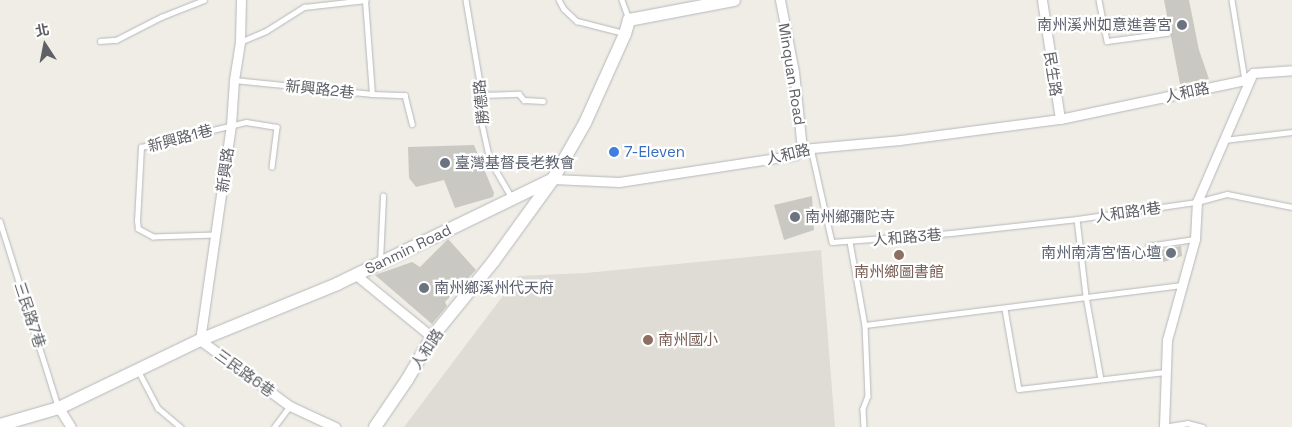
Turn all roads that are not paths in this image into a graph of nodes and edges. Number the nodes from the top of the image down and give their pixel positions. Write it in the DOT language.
graph roads {
  1 [pos="204,0"];
  2 [pos="241,0"];
  3 [pos="366,0"];
  4 [pos="466,0"];
  5 [pos="559,0"];
  6 [pos="622,0"];
  7 [pos="734,0"];
  8 [pos="780,0"];
  9 [pos="1042,0"];
  10 [pos="1099,0"];
  11 [pos="1232,0"];
  12 [pos="715,2"];
  13 [pos="629,20"];
  14 [pos="1167,33"];
  15 [pos="625,34"];
  16 [pos="100,41"];
  17 [pos="240,42"];
  18 [pos="1292,70"];
  19 [pos="1253,73"];
  20 [pos="234,80"];
  21 [pos="1245,80"];
  22 [pos="372,94"];
  23 [pos="482,95"];
  24 [pos="543,101"];
  25 [pos="1060,119"];
  26 [pos="412,124"];
  27 [pos="231,125"];
  28 [pos="1292,132"];
  29 [pos="1222,140"];
  30 [pos="806,149"];
  31 [pos="272,168"];
  32 [pos="552,179"];
  33 [pos="383,196"];
  34 [pos="512,199"];
  35 [pos="1197,202"];
  36 [pos="1292,207"];
  37 [pos="1077,219"];
  38 [pos="0,221"];
  39 [pos="215,235"];
  40 [pos="1195,239"];
  41 [pos="850,242"];
  42 [pos="1148,246"];
  43 [pos="380,264"];
  44 [pos="356,275"];
  45 [pos="1183,285"];
  46 [pos="1086,296"];
  47 [pos="1005,309"];
  48 [pos="865,325"];
  49 [pos="432,337"];
  50 [pos="200,340"];
  51 [pos="138,371"];
  52 [pos="1166,372"];
  53 [pos="1101,380"];
  54 [pos="290,406"];
  55 [pos="59,408"];
  56 [pos="0,425"];
  57 [pos="178,426"];
  58 [pos="71,427"];
  59 [pos="274,427"];
  60 [pos="334,427"];
  61 [pos="375,427"];
  62 [pos="864,427"];
  63 [pos="1163,427"];
  64 [pos="1203,427"];
  1 -- 16 [label="lane"];
  2 -- 17 [label="street, 新興路"];
  3 -- 17 [label="lane"];
  3 -- 22 [label="lane, 新興路2巷"];
  4 -- 23 [label="lane, 勝德路"];
  5 -- 15 [label="lane"];
  6 -- 13 [label="lane"];
  7 -- 12 [label="main road"];
  8 -- 30 [label="street, Minquan Road"];
  9 -- 25 [label="street, 民生路"];
  10 -- 14 [label="lane"];
  11 -- 21 [label="lane"];
  12 -- 13 [label="main road"];
  13 -- 15 [label="main road"];
  15 -- 32 [label="main road"];
  17 -- 20 [label="street, 新興路"];
  18 -- 19 [label="street"];
  19 -- 21 [label="street, 人和路"];
  19 -- 29 [label="street"];
  20 -- 22 [label="lane, 新興路2巷"];
  20 -- 27 [label="street, 新興路"];
  21 -- 25 [label="street, 人和路"];
  22 -- 26 [label="lane"];
  23 -- 24 [label="lane"];
  23 -- 34 [label="lane, 勝德路"];
  25 -- 30 [label="street, 人和路"];
  27 -- 31 [label="lane, 新興路1巷"];
  27 -- 39 [label="street, 新興路"];
  27 -- 39 [label="lane, 新興路1巷"];
  28 -- 29 [label="lane"];
  29 -- 35 [label="street"];
  30 -- 32 [label="street, 人和路"];
  30 -- 41 [label="lane, 人和路3巷"];
  32 -- 34 [label="main road, Sanmin Road"];
  32 -- 49 [label="main road, 人和路"];
  33 -- 43 [label="lane"];
  34 -- 43 [label="main road, Sanmin Road"];
  35 -- 36 [label="lane, 人和路1巷"];
  35 -- 37 [label="lane, 人和路1巷"];
  35 -- 40 [label="street"];
  37 -- 41 [label="lane, 人和路3巷"];
  37 -- 46 [label="lane, 人和路1巷"];
  38 -- 55 [label="lane, 三民路7巷"];
  39 -- 50 [label="street, 新興路"];
  40 -- 42 [label="lane"];
  40 -- 45 [label="street"];
  41 -- 48 [label="lane"];
  43 -- 44 [label="main road, Sanmin Road"];
  44 -- 49 [label="street"];
  44 -- 50 [label="main road, Sanmin Road"];
  45 -- 46 [label="lane"];
  45 -- 52 [label="street"];
  46 -- 47 [label="lane"];
  46 -- 53 [label="lane, 人和路1巷"];
  47 -- 48 [label="lane"];
  47 -- 53 [label="lane"];
  48 -- 62 [label="lane"];
  49 -- 61 [label="main road, 人和路"];
  50 -- 51 [label="main road, Sanmin Road"];
  50 -- 54 [label="street, 三民路6巷"];
  51 -- 55 [label="main road, Sanmin Road"];
  51 -- 57 [label="lane"];
  52 -- 53 [label="lane"];
  52 -- 63 [label="street"];
  54 -- 59 [label="lane, 三民路6巷"];
  54 -- 60 [label="street, 三民路6巷"];
  55 -- 56 [label="main road, Sanmin Road"];
  55 -- 58 [label="street"];
  63 -- 64 [label="lane"];
}
